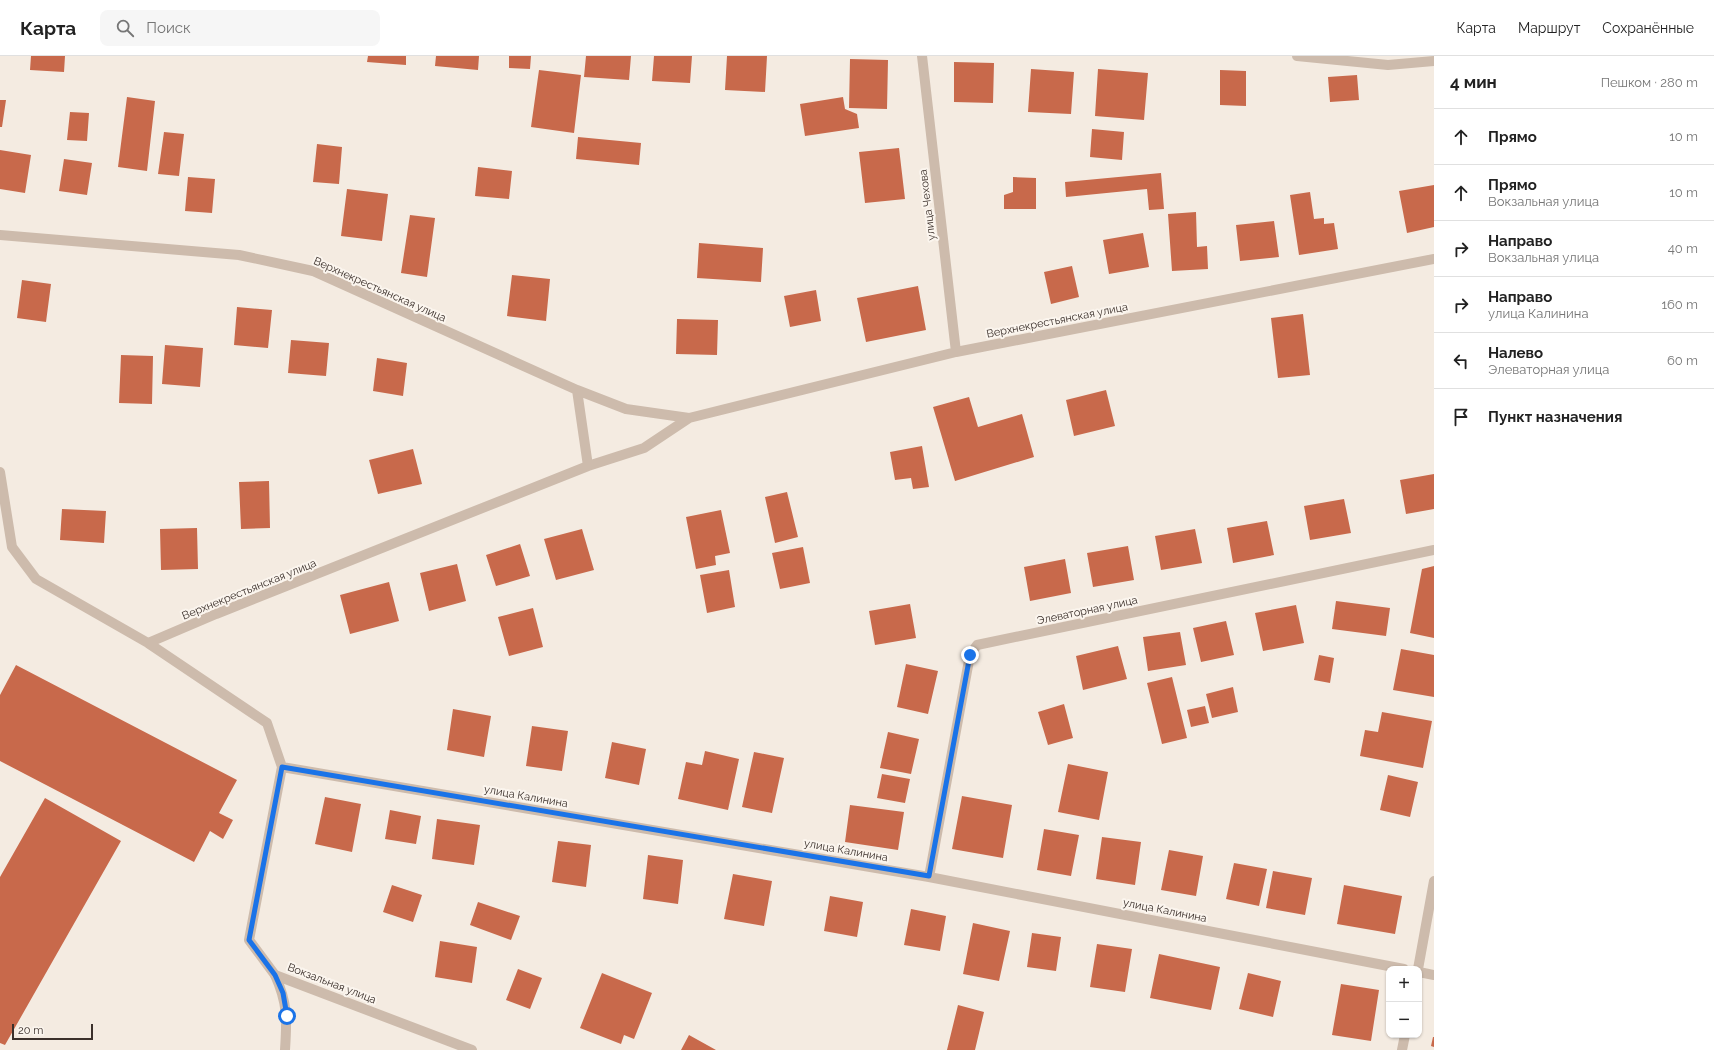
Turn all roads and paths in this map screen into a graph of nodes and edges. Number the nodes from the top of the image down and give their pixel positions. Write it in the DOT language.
graph roads {
  1 [pos="922,56"];
  2 [pos="1297,56"];
  3 [pos="1434,61"];
  4 [pos="0,235"];
  5 [pos="1434,259"];
  6 [pos="956,352"];
  7 [pos="577,390"];
  8 [pos="689,418"];
  9 [pos="588,466"];
  10 [pos="0,472"];
  11 [pos="1434,550"];
  12 [pos="148,643"];
  13 [pos="282,767"];
  14 [pos="929,876"];
  15 [pos="1434,881"];
  16 [pos="1389,966"];
  17 [pos="1419,966"];
  18 [pos="1422,973"];
  19 [pos="275,975"];
  20 [pos="1434,975"];
  21 [pos="1404,1038"];
  22 [pos="285,1050"];
  23 [pos="472,1050"];
  24 [pos="1402,1050"];
  1 -- 6 [label="street, улица Чехова"];
  2 -- 3 [label="street"];
  4 -- 7 [label="street, Верхнекрестьянская улица"];
  5 -- 6 [label="street, Верхнекрестьянская улица"];
  6 -- 8 [label="street, Верхнекрестьянская улица"];
  7 -- 8 [label="street, Верхнекрестьянская улица"];
  7 -- 9 [label="street"];
  8 -- 9 [label="street, Верхнекрестьянская улица"];
  9 -- 12 [label="street, Верхнекрестьянская улица"];
  10 -- 12 [label="street"];
  11 -- 14 [label="street, Элеваторная улица"];
  12 -- 13 [label="street"];
  13 -- 14 [label="street, улица Калинина"];
  13 -- 19 [label="street, Вокзальная улица"];
  14 -- 16 [label="street, улица Калинина"];
  15 -- 17 [label="street"];
  18 -- 20 [label="street"];
  19 -- 22 [label="street"];
  19 -- 23 [label="street, Вокзальная улица"];
  21 -- 24 [label="street"];
}
